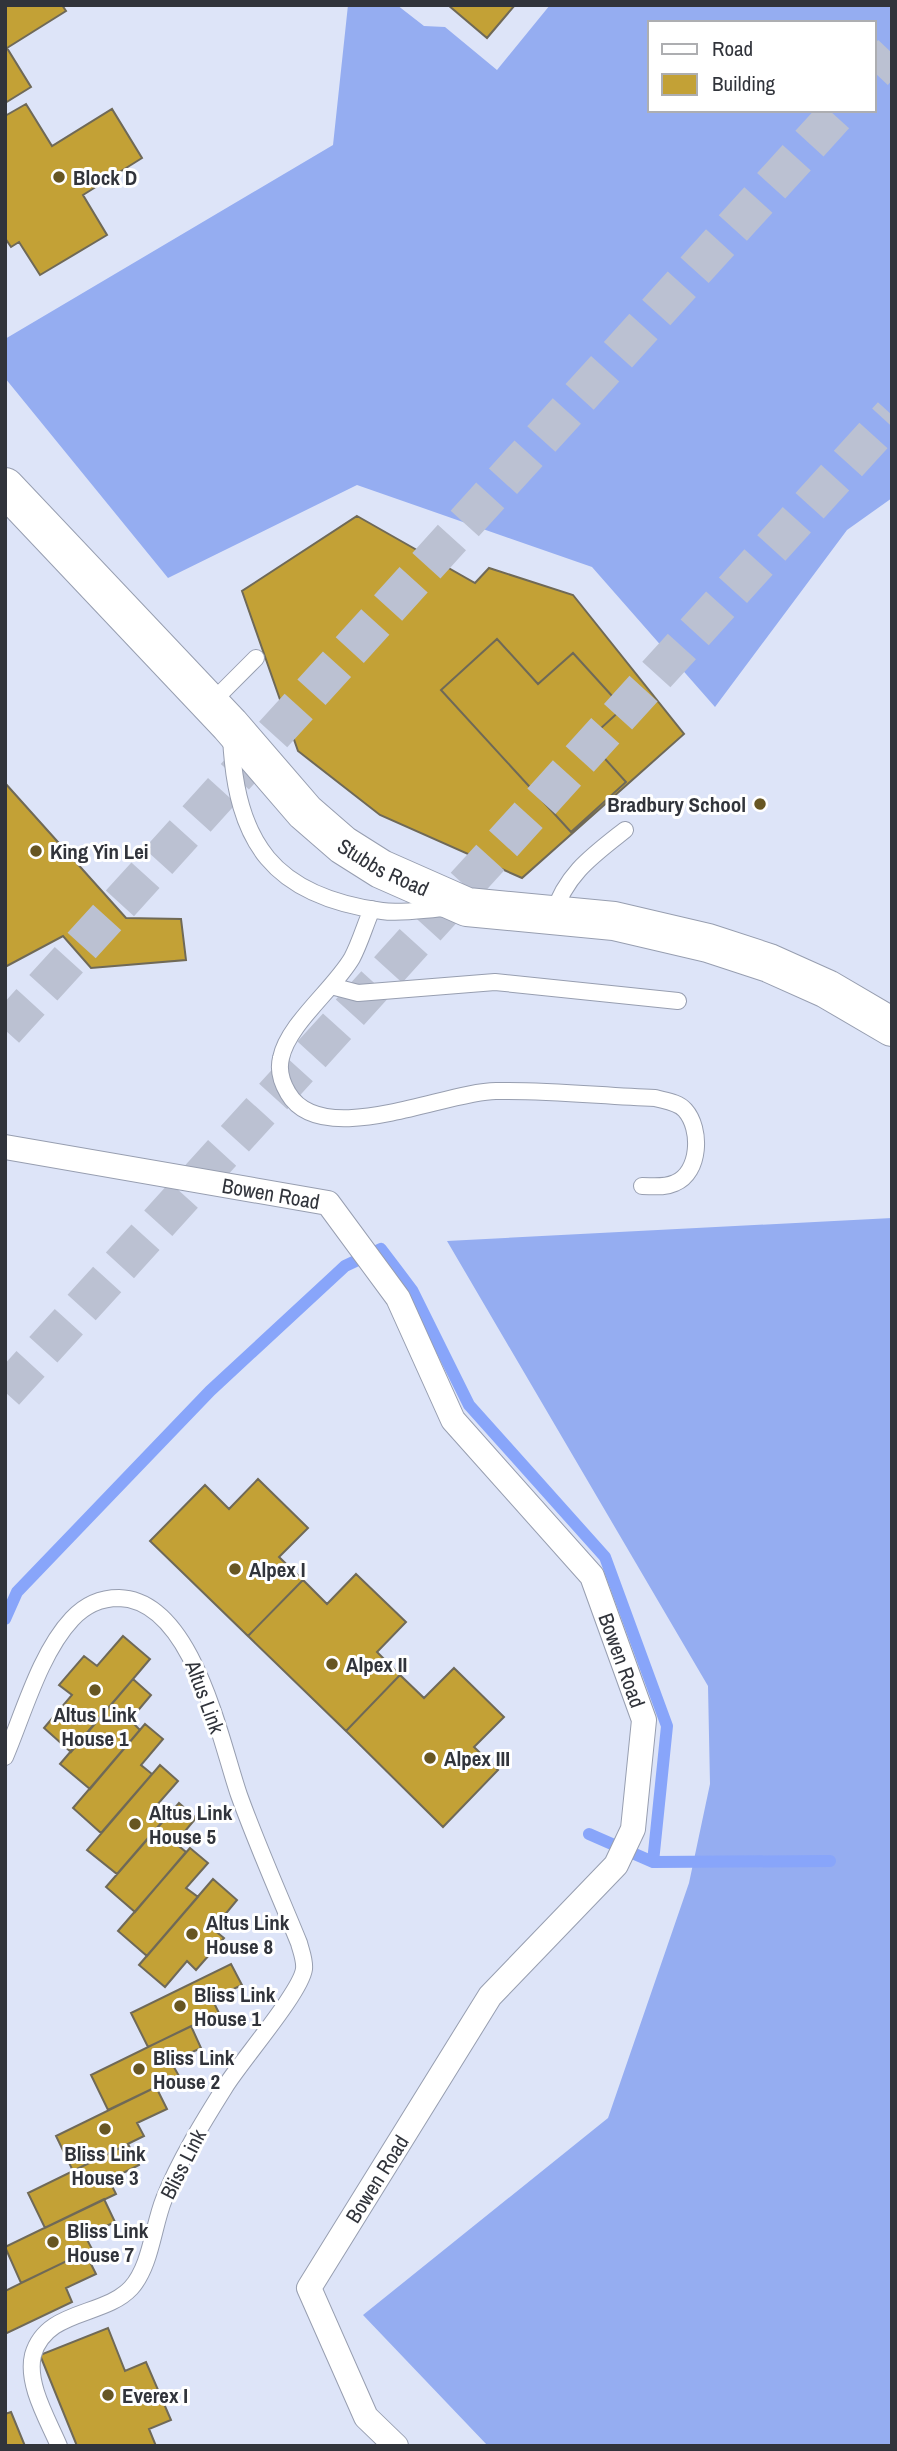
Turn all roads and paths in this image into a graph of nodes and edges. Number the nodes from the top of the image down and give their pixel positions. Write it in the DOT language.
graph roads {
  1 [pos="5,487"];
  2 [pos="256,658"];
  3 [pos="220,714"];
  4 [pos="625,830"];
  5 [pos="467,907"];
  6 [pos="372,909"];
  7 [pos="553,915"];
  8 [pos="331,986"];
  9 [pos="678,1001"];
  10 [pos="892,1027"];
  11 [pos="5,1147"];
  12 [pos="642,1186"];
  13 [pos="5,1757"];
  14 [pos="299,1943"];
  15 [pos="59,2446"];
  16 [pos="396,2446"];
  1 -- 3 [label="main road, Stubbs Road"];
  2 -- 3 [label="lane"];
  3 -- 5 [label="main road, Stubbs Road"];
  3 -- 6 [label="lane"];
  4 -- 7 [label="lane"];
  5 -- 6 [label="lane"];
  5 -- 7 [label="main road, Stubbs Road"];
  6 -- 8 [label="lane"];
  7 -- 10 [label="main road, Stubbs Road"];
  8 -- 9 [label="lane"];
  8 -- 12 [label="lane"];
  11 -- 16 [label="street, Bowen Road"];
  13 -- 14 [label="lane, Altus Link"];
  14 -- 15 [label="lane, Bliss Link"];
}
